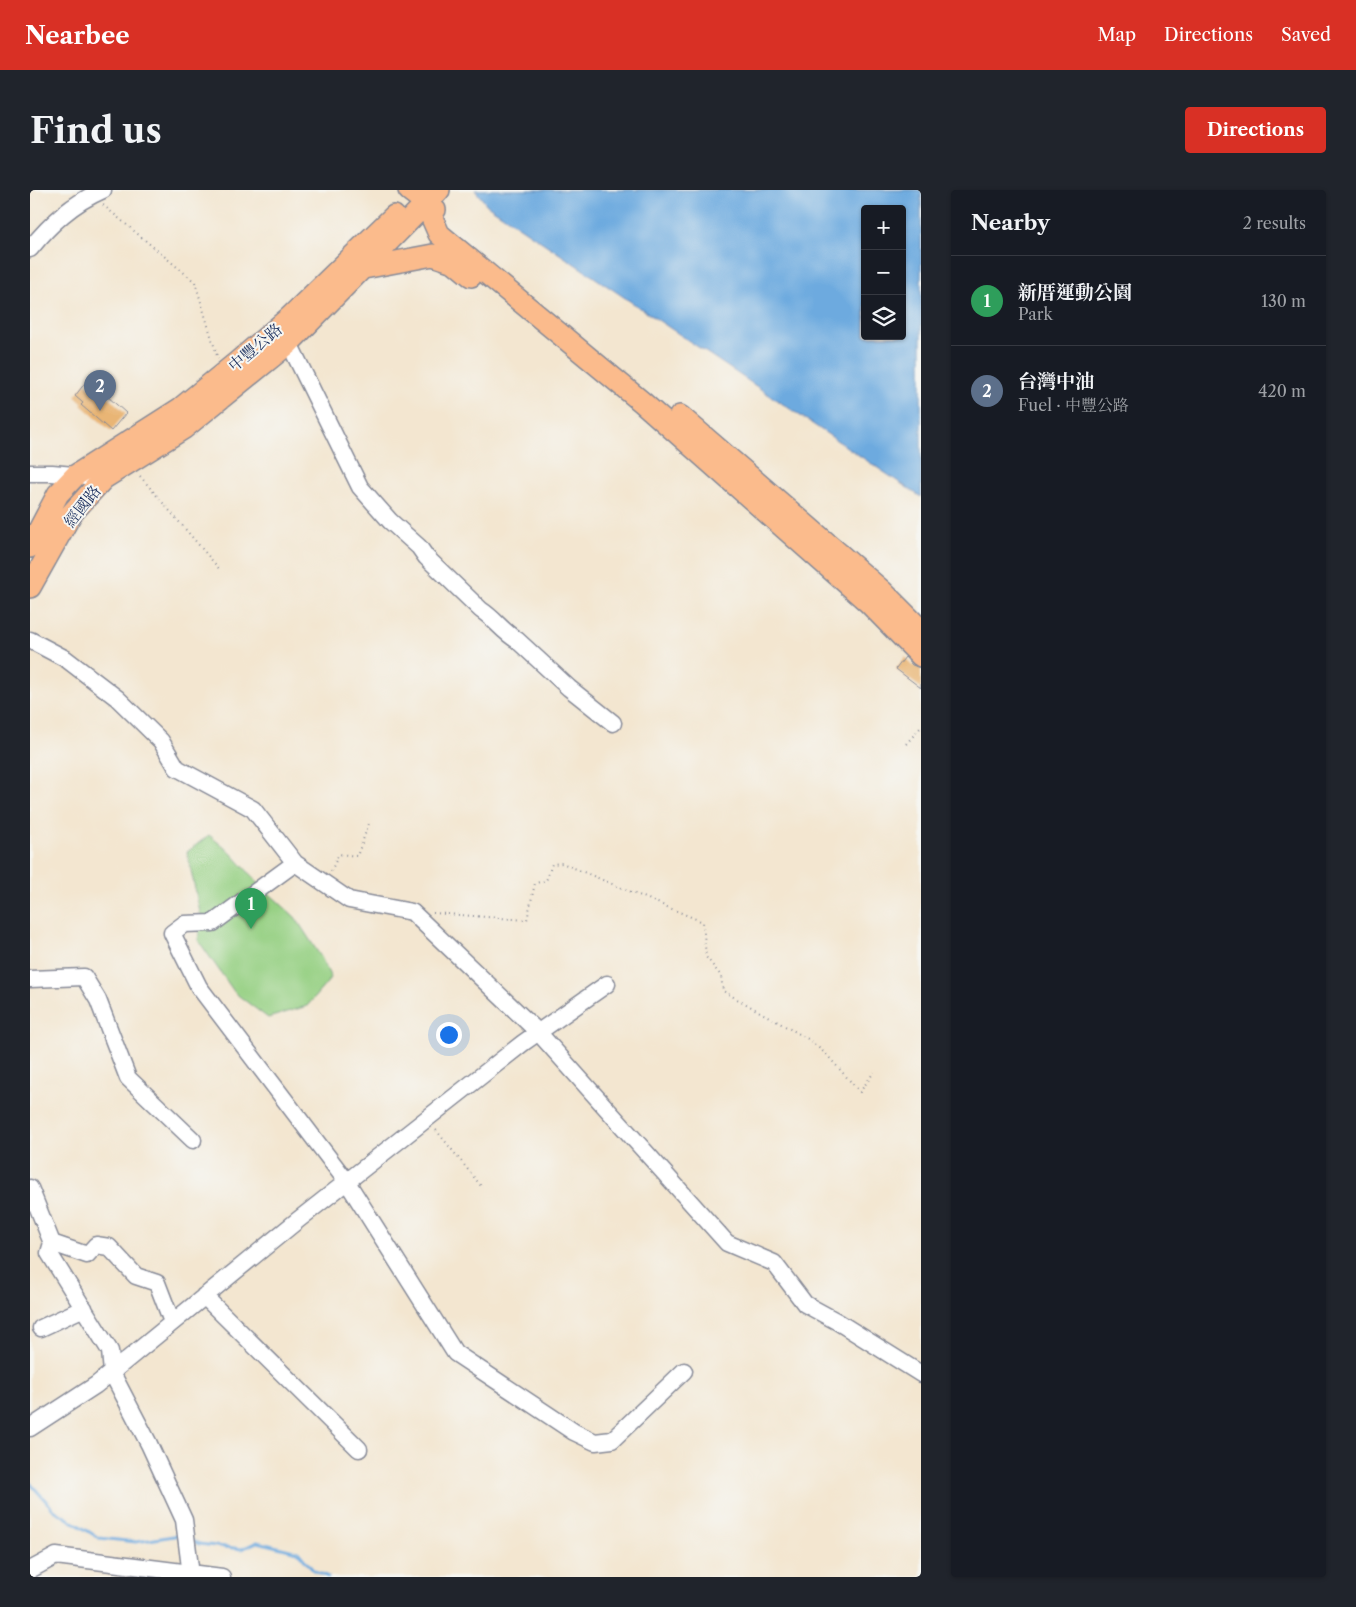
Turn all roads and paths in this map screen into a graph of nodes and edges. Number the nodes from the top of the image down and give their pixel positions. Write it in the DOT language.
graph roads {
  1 [pos="97,193"];
  2 [pos="422,193"];
  3 [pos="30,249"];
  4 [pos="364,268"];
  5 [pos="289,343"];
  6 [pos="222,374"];
  7 [pos="190,412"];
  8 [pos="706,448"];
  9 [pos="128,463"];
  10 [pos="30,474"];
  11 [pos="76,476"];
  12 [pos="104,478"];
  13 [pos="30,546"];
  14 [pos="221,571"];
  15 [pos="30,587"];
  16 [pos="921,630"];
  17 [pos="30,640"];
  18 [pos="921,656"];
  19 [pos="614,723"];
  20 [pos="921,727"];
  21 [pos="906,744"];
  22 [pos="370,821"];
  23 [pos="295,862"];
  24 [pos="326,884"];
  25 [pos="412,912"];
  26 [pos="30,979"];
  27 [pos="607,984"];
  28 [pos="538,1032"];
  29 [pos="874,1072"];
  30 [pos="427,1118"];
  31 [pos="193,1140"];
  32 [pos="347,1182"];
  33 [pos="481,1186"];
  34 [pos="30,1188"];
  35 [pos="52,1243"];
  36 [pos="204,1296"];
  37 [pos="84,1308"];
  38 [pos="172,1322"];
  39 [pos="41,1328"];
  40 [pos="684,1371"];
  41 [pos="112,1372"];
  42 [pos="921,1374"];
  43 [pos="30,1428"];
  44 [pos="359,1449"];
  45 [pos="30,1570"];
  46 [pos="191,1575"];
  47 [pos="222,1577"];
  1 -- 3 [label="street"];
  1 -- 6 [label="path"];
  2 -- 4 [label="main road, 中豐公路"];
  2 -- 6 [label="main road, 中豐公路"];
  2 -- 8 [label="main road"];
  4 -- 5 [label="main road, 中豐公路"];
  4 -- 8 [label="main road"];
  5 -- 7 [label="main road, 中豐公路"];
  5 -- 19 [label="street"];
  6 -- 7 [label="main road, 中豐公路"];
  7 -- 9 [label="main road, 中豐公路"];
  7 -- 11 [label="main road, 中豐公路"];
  8 -- 16 [label="main road"];
  8 -- 18 [label="main road"];
  9 -- 12 [label="main road, 中豐公路"];
  9 -- 14 [label="path"];
  10 -- 11 [label="street"];
  11 -- 12 [label="street"];
  11 -- 13 [label="main road, 經國路"];
  12 -- 15 [label="main road, 經國路"];
  17 -- 23 [label="street"];
  20 -- 21 [label="path"];
  22 -- 24 [label="path"];
  23 -- 24 [label="street"];
  23 -- 32 [label="street"];
  24 -- 25 [label="street"];
  25 -- 28 [label="street"];
  25 -- 29 [label="path"];
  26 -- 31 [label="street"];
  27 -- 28 [label="street"];
  28 -- 30 [label="street"];
  28 -- 42 [label="street"];
  30 -- 32 [label="street"];
  30 -- 33 [label="path"];
  32 -- 36 [label="street"];
  32 -- 40 [label="street"];
  34 -- 35 [label="street"];
  35 -- 37 [label="street"];
  35 -- 38 [label="street"];
  36 -- 38 [label="street"];
  36 -- 44 [label="street"];
  37 -- 39 [label="street"];
  37 -- 41 [label="street"];
  38 -- 41 [label="street"];
  41 -- 43 [label="street"];
  41 -- 46 [label="street"];
  45 -- 46 [label="street"];
  46 -- 47 [label="street"];
}
